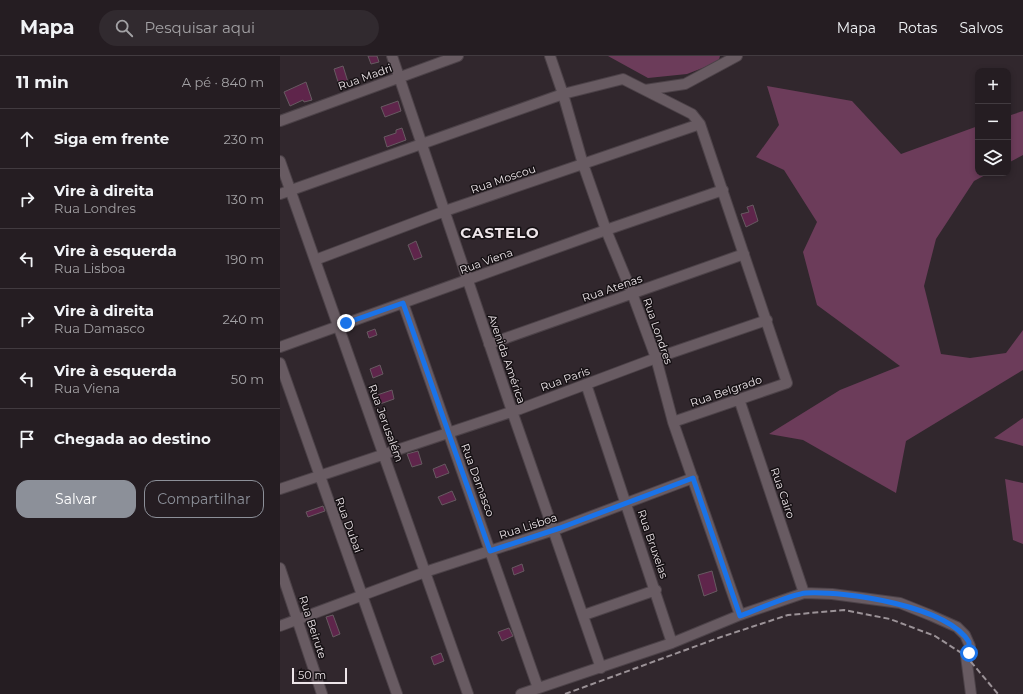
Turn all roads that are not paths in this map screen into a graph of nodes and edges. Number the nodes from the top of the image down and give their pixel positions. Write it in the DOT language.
graph roads {
  1 [pos="392,56"];
  2 [pos="458,56"];
  3 [pos="550,56"];
  4 [pos="736,56"];
  5 [pos="398,77"];
  6 [pos="645,90"];
  7 [pos="563,94"];
  8 [pos="280,121"];
  9 [pos="700,124"];
  10 [pos="422,144"];
  11 [pos="280,161"];
  12 [pos="583,164"];
  13 [pos="290,190"];
  14 [pos="722,190"];
  15 [pos="280,194"];
  16 [pos="446,211"];
  17 [pos="606,230"];
  18 [pos="744,254"];
  19 [pos="315,260"];
  20 [pos="468,280"];
  21 [pos="632,293"];
  22 [pos="403,303"];
  23 [pos="767,320"];
  24 [pos="338,326"];
  25 [pos="489,344"];
  26 [pos="280,347"];
  27 [pos="656,358"];
  28 [pos="280,363"];
  29 [pos="586,384"];
  30 [pos="739,400"];
  31 [pos="512,411"];
  32 [pos="673,422"];
  33 [pos="448,431"];
  34 [pos="384,453"];
  35 [pos="318,475"];
  36 [pos="693,478"];
  37 [pos="280,489"];
  38 [pos="626,504"];
  39 [pos="553,530"];
  40 [pos="490,551"];
  41 [pos="280,568"];
  42 [pos="426,572"];
  43 [pos="656,590"];
  44 [pos="804,593"];
  45 [pos="361,595"];
  46 [pos="584,615"];
  47 [pos="740,616"];
  48 [pos="299,620"];
  49 [pos="280,626"];
  50 [pos="672,643"];
  51 [pos="601,668"];
  52 [pos="538,688"];
  53 [pos="322,694"];
  54 [pos="397,694"];
  55 [pos="468,694"];
  56 [pos="522,694"];
  57 [pos="971,694"];
  1 -- 5 [label="street, Avenida América"];
  2 -- 5 [label="street, Rua Madri"];
  3 -- 7 [label="street, Rua Londres"];
  4 -- 6 [label="street"];
  5 -- 8 [label="street, Rua Madri"];
  5 -- 10 [label="street, Avenida América"];
  6 -- 7 [label="street"];
  6 -- 9 [label="street"];
  7 -- 10 [label="street"];
  7 -- 12 [label="street, Rua Londres"];
  9 -- 12 [label="street, Rua Moscou"];
  9 -- 14 [label="street"];
  10 -- 13 [label="street"];
  10 -- 16 [label="street, Avenida América"];
  11 -- 13 [label="street, Rua Jerusalém"];
  12 -- 16 [label="street, Rua Moscou"];
  12 -- 17 [label="street, Rua Londres"];
  13 -- 15 [label="street"];
  13 -- 19 [label="street, Rua Jerusalém"];
  14 -- 17 [label="street, Rua Viena"];
  14 -- 18 [label="street"];
  16 -- 19 [label="street, Rua Moscou"];
  16 -- 20 [label="street, Avenida América"];
  17 -- 20 [label="street, Rua Viena"];
  17 -- 21 [label="street, Rua Londres"];
  18 -- 21 [label="street, Rua Atenas"];
  18 -- 23 [label="street"];
  19 -- 24 [label="street, Rua Jerusalém"];
  20 -- 22 [label="street, Rua Viena"];
  20 -- 25 [label="street, Avenida América"];
  21 -- 25 [label="street, Rua Atenas"];
  21 -- 27 [label="street, Rua Londres"];
  22 -- 24 [label="street, Rua Viena"];
  22 -- 33 [label="street, Rua Damasco"];
  23 -- 27 [label="street, Rua Paris"];
  23 -- 30 [label="street, Rua Belgrado"];
  24 -- 26 [label="street, Rua Viena"];
  24 -- 34 [label="street, Rua Jerusalém"];
  25 -- 31 [label="street, Avenida América"];
  27 -- 29 [label="street, Rua Paris"];
  27 -- 32 [label="street, Rua Londres"];
  28 -- 35 [label="street, Rua Dubai"];
  29 -- 31 [label="street, Rua Paris"];
  29 -- 38 [label="street, Rua Bruxelas"];
  30 -- 32 [label="street, Rua Belgrado"];
  30 -- 44 [label="street, Rua Cairo"];
  31 -- 33 [label="street, Rua Paris"];
  31 -- 39 [label="street, Avenida América"];
  32 -- 36 [label="street, Rua Londres"];
  33 -- 34 [label="street, Rua Paris"];
  33 -- 40 [label="street, Rua Damasco"];
  34 -- 35 [label="street, Rua Paris"];
  34 -- 42 [label="street, Rua Jerusalém"];
  35 -- 37 [label="street, Rua Paris"];
  35 -- 45 [label="street, Rua Dubai"];
  36 -- 38 [label="street, Rua Lisboa"];
  36 -- 47 [label="street, Rua Londres"];
  38 -- 39 [label="street, Rua Lisboa"];
  38 -- 43 [label="street, Rua Bruxelas"];
  39 -- 40 [label="street, Rua Lisboa"];
  39 -- 46 [label="street, Avenida América"];
  40 -- 42 [label="street, Rua Lisboa"];
  40 -- 52 [label="street, Rua Damasco"];
  41 -- 48 [label="street, Rua Beirute"];
  42 -- 45 [label="street, Rua Lisboa"];
  42 -- 55 [label="street, Rua Jerusalém"];
  43 -- 46 [label="street"];
  43 -- 50 [label="street, Rua Bruxelas"];
  44 -- 47 [label="street"];
  44 -- 57 [label="street"];
  45 -- 48 [label="street, Rua Lisboa"];
  45 -- 54 [label="street, Rua Dubai"];
  46 -- 51 [label="street, Avenida América"];
  47 -- 50 [label="street"];
  48 -- 49 [label="street, Rua Lisboa"];
  48 -- 53 [label="street, Rua Beirute"];
  50 -- 51 [label="street"];
  51 -- 52 [label="street"];
  52 -- 56 [label="street"];
}
